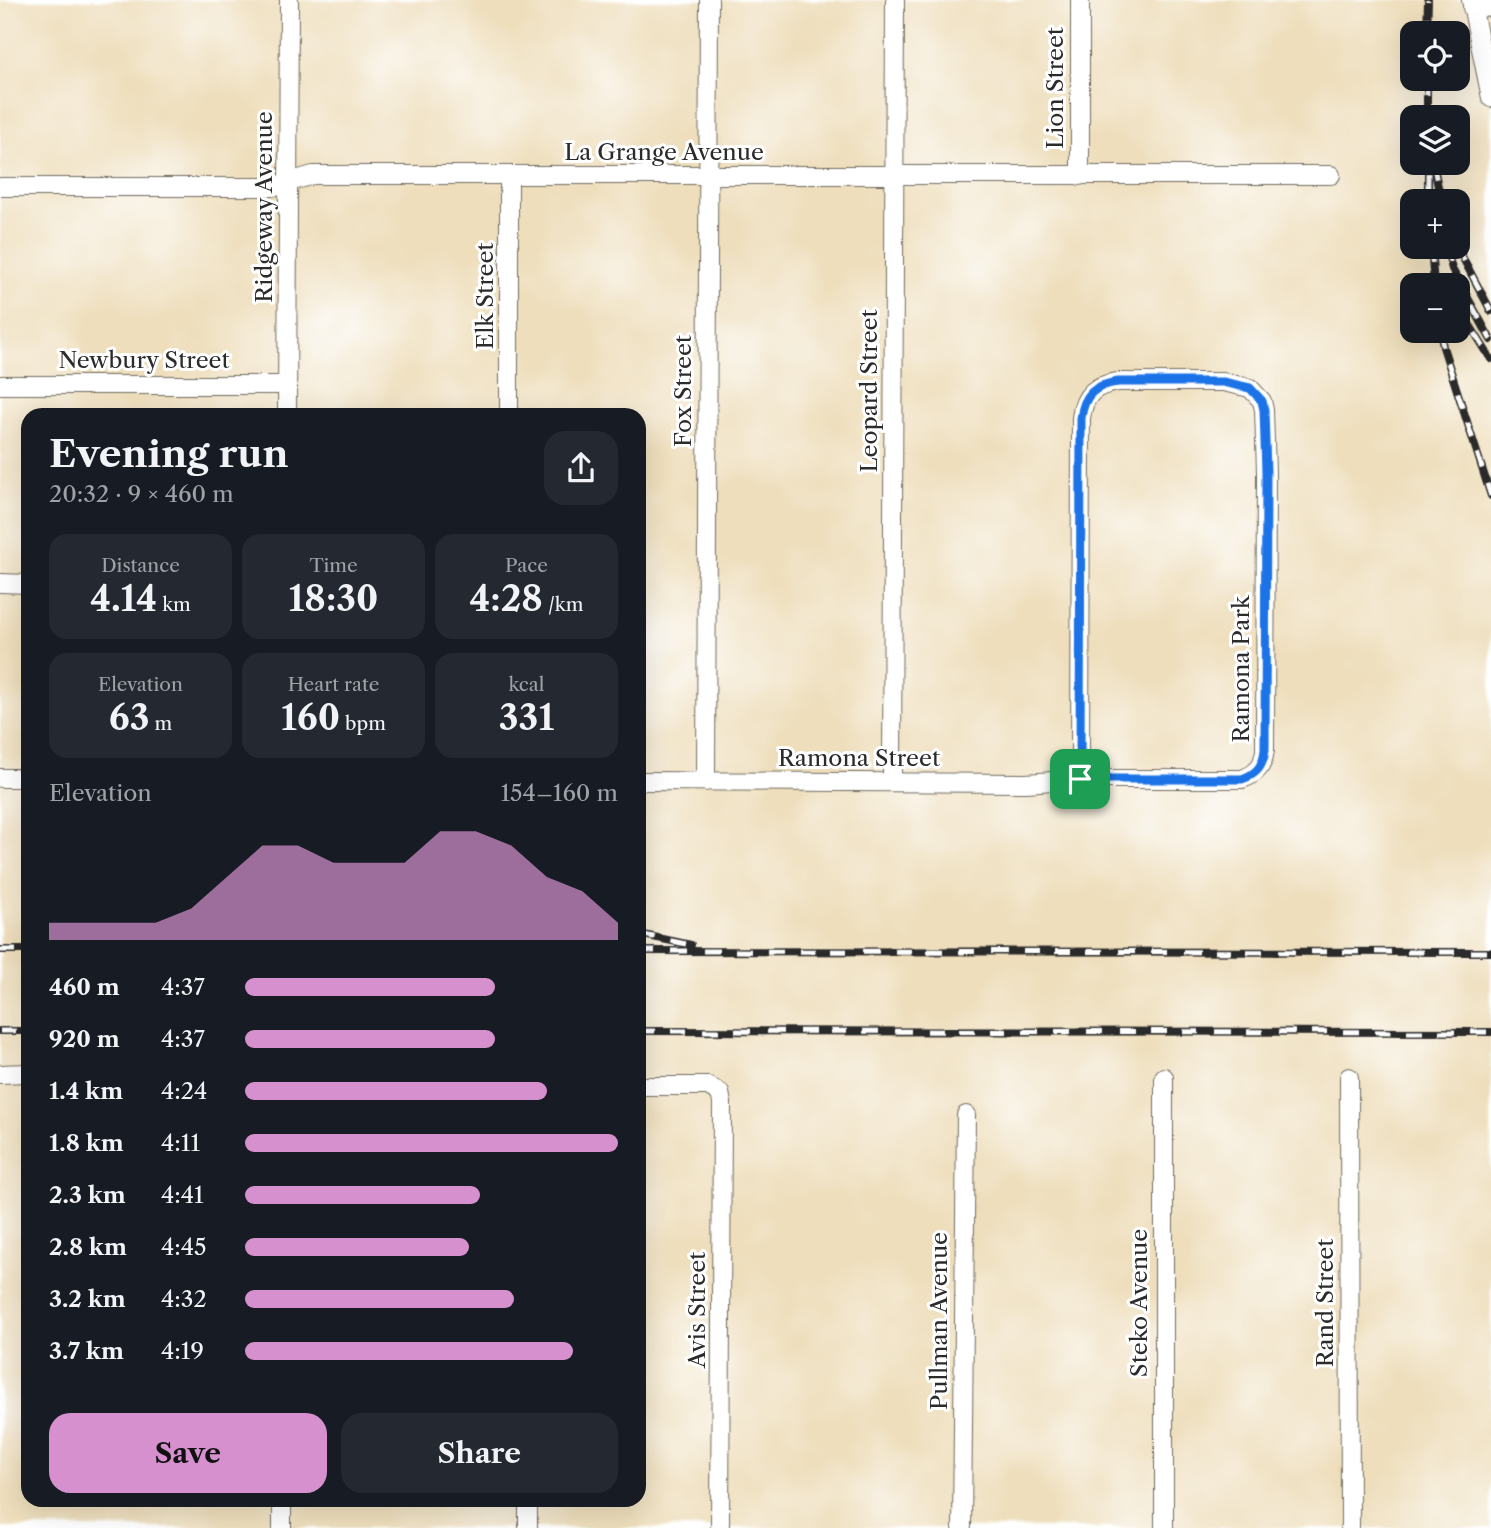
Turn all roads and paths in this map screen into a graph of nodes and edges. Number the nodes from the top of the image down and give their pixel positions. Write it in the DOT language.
graph roads {
  1 [pos="289,0"];
  2 [pos="709,0"];
  3 [pos="895,0"];
  4 [pos="1080,0"];
  5 [pos="1471,4"];
  6 [pos="1491,7"];
  7 [pos="1491,97"];
  8 [pos="1331,175"];
  9 [pos="509,176"];
  10 [pos="708,176"];
  11 [pos="895,176"];
  12 [pos="1080,176"];
  13 [pos="289,183"];
  14 [pos="0,187"];
  15 [pos="0,385"];
  16 [pos="287,385"];
  17 [pos="287,408"];
  18 [pos="509,408"];
  19 [pos="0,583"];
  20 [pos="21,584"];
  21 [pos="0,778"];
  22 [pos="21,778"];
  23 [pos="1080,779"];
  24 [pos="646,781"];
  25 [pos="706,782"];
  26 [pos="892,782"];
  27 [pos="21,1073"];
  28 [pos="0,1074"];
  29 [pos="1164,1077"];
  30 [pos="1349,1077"];
  31 [pos="646,1086"];
  32 [pos="965,1115"];
  33 [pos="282,1507"];
  34 [pos="528,1507"];
  35 [pos="282,1528"];
  36 [pos="528,1528"];
  37 [pos="720,1528"];
  38 [pos="962,1528"];
  39 [pos="1164,1528"];
  40 [pos="1350,1528"];
  1 -- 13 [label="street, Ridgeway Avenue"];
  2 -- 10 [label="street, Fox Street"];
  3 -- 11 [label="street, Leopard Street"];
  4 -- 12 [label="street, Lion Street"];
  5 -- 6 [label="street"];
  5 -- 7 [label="street"];
  8 -- 12 [label="street, La Grange Avenue"];
  9 -- 10 [label="street, La Grange Avenue"];
  9 -- 13 [label="street, La Grange Avenue"];
  9 -- 18 [label="street, Elk Street"];
  10 -- 11 [label="street, La Grange Avenue"];
  10 -- 25 [label="street, Fox Street"];
  11 -- 12 [label="street, La Grange Avenue"];
  11 -- 26 [label="street, Leopard Street"];
  13 -- 14 [label="street, La Grange Avenue"];
  13 -- 16 [label="street, Ridgeway Avenue"];
  15 -- 16 [label="street, Newbury Street"];
  16 -- 17 [label="street, Ridgeway Avenue"];
  19 -- 20 [label="street"];
  21 -- 22 [label="street"];
  23 -- 23 [label="street, Ramona Park"];
  23 -- 26 [label="street, Ramona Street"];
  24 -- 25 [label="street, Ramona Street"];
  25 -- 26 [label="street, Ramona Street"];
  27 -- 28 [label="street"];
  29 -- 39 [label="street, Steko Avenue"];
  30 -- 40 [label="street, Rand Street"];
  31 -- 37 [label="street, Avis Street"];
  32 -- 38 [label="street, Pullman Avenue"];
  33 -- 35 [label="street"];
  34 -- 36 [label="street"];
}
